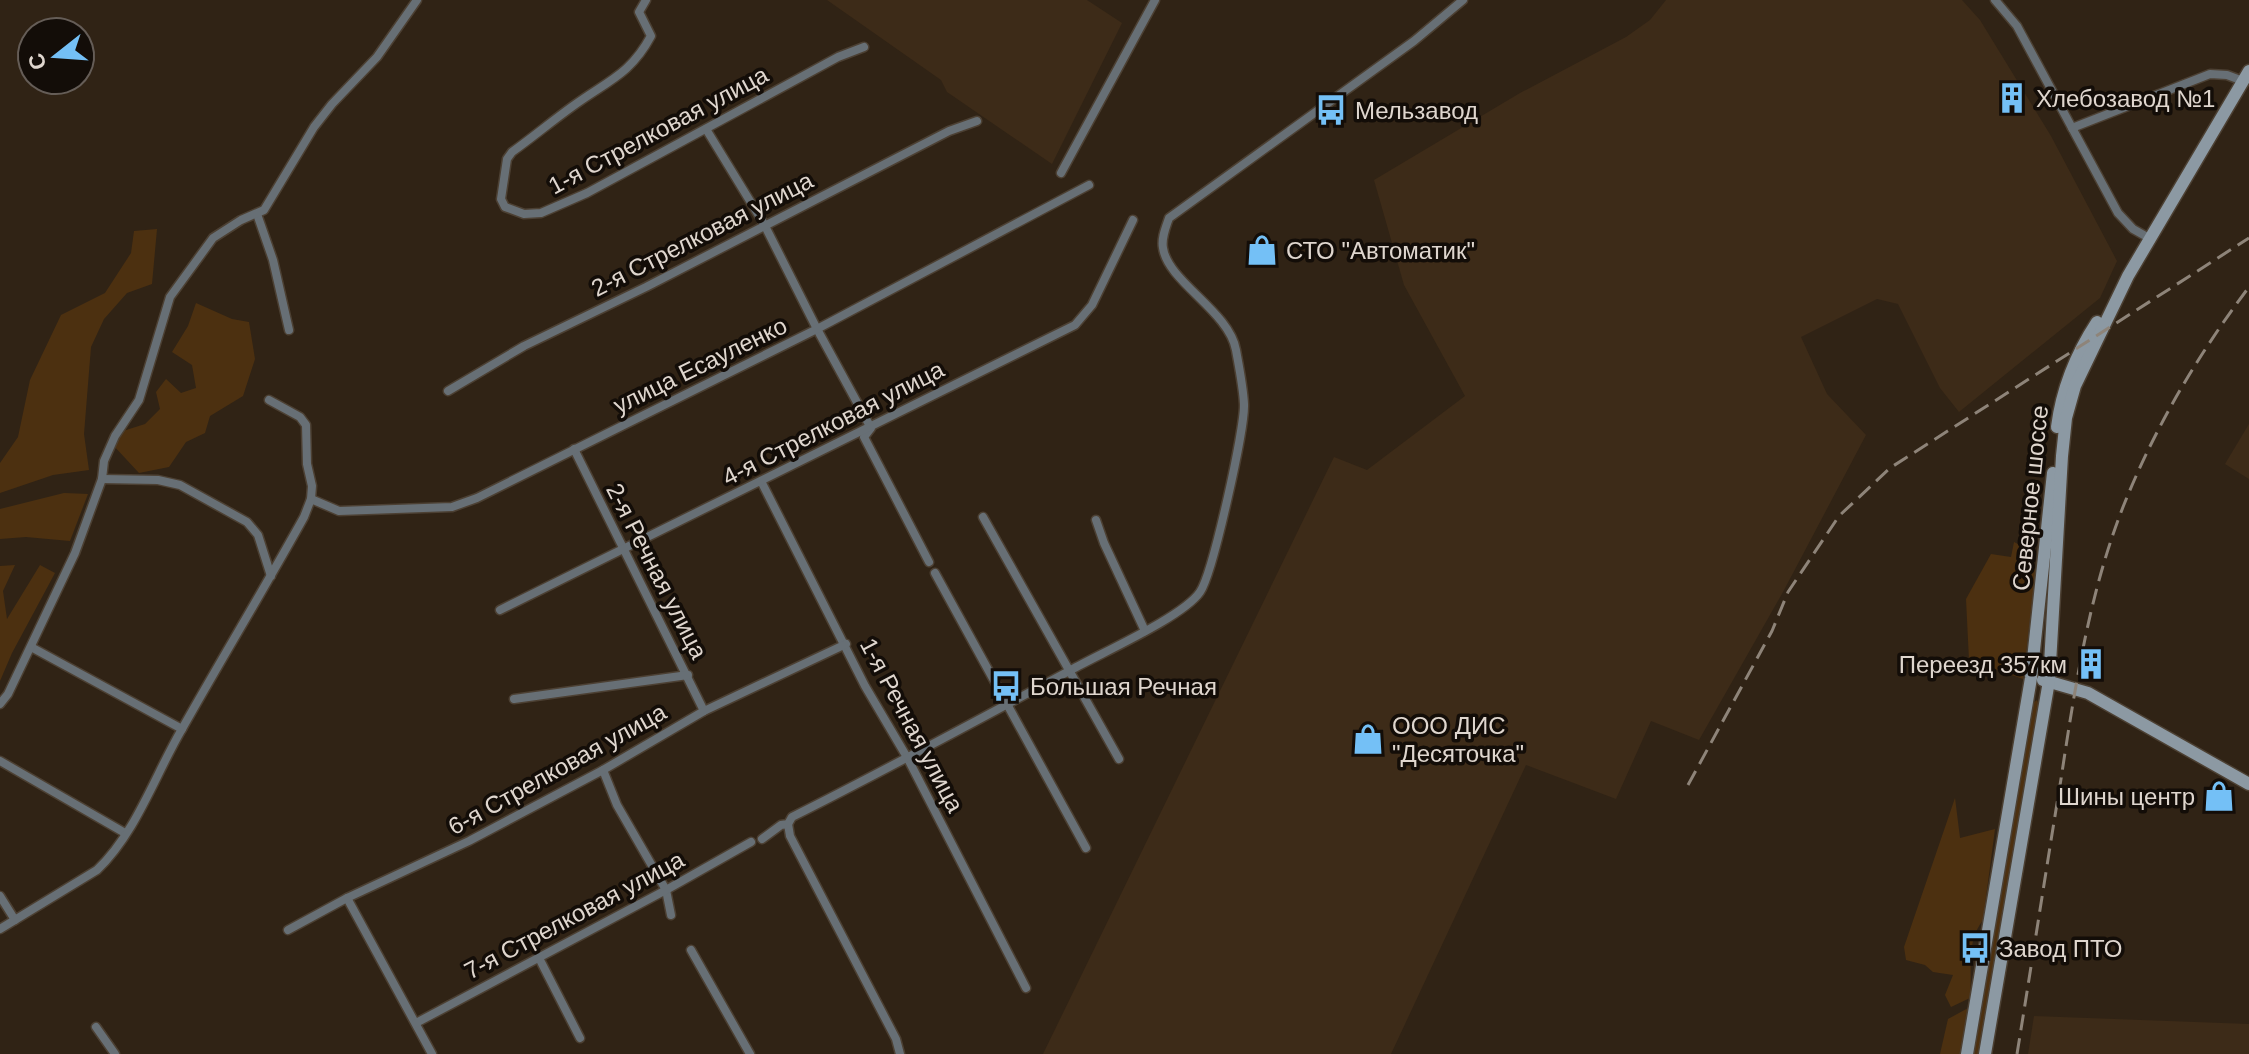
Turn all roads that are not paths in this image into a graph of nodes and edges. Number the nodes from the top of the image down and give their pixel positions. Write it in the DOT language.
graph roads {
  1 [pos="417,0"];
  2 [pos="646,0"];
  3 [pos="1155,0"];
  4 [pos="1463,0"];
  5 [pos="1995,0"];
  6 [pos="1451,4"];
  7 [pos="864,47"];
  8 [pos="2246,76"];
  9 [pos="977,121"];
  10 [pos="2072,128"];
  11 [pos="706,129"];
  12 [pos="1061,173"];
  13 [pos="1089,185"];
  14 [pos="257,214"];
  15 [pos="1133,220"];
  16 [pos="764,224"];
  17 [pos="2149,238"];
  18 [pos="2128,276"];
  19 [pos="817,329"];
  20 [pos="289,330"];
  21 [pos="448,391"];
  22 [pos="269,400"];
  23 [pos="871,428"];
  24 [pos="574,449"];
  25 [pos="102,479"];
  26 [pos="761,481"];
  27 [pos="311,499"];
  28 [pos="983,517"];
  29 [pos="1096,520"];
  30 [pos="625,549"];
  31 [pos="929,562"];
  32 [pos="935,573"];
  33 [pos="271,577"];
  34 [pos="500,610"];
  35 [pos="1145,631"];
  36 [pos="846,644"];
  37 [pos="31,647"];
  38 [pos="1069,670"];
  39 [pos="688,675"];
  40 [pos="2031,678"];
  41 [pos="2049,681"];
  42 [pos="514,699"];
  43 [pos="0,704"];
  44 [pos="1009,705"];
  45 [pos="704,711"];
  46 [pos="182,729"];
  47 [pos="908,759"];
  48 [pos="1119,759"];
  49 [pos="0,761"];
  50 [pos="603,770"];
  51 [pos="2249,784"];
  52 [pos="788,824"];
  53 [pos="125,833"];
  54 [pos="762,839"];
  55 [pos="751,842"];
  56 [pos="1086,848"];
  57 [pos="666,890"];
  58 [pos="0,896"];
  59 [pos="347,898"];
  60 [pos="671,915"];
  61 [pos="15,920"];
  62 [pos="0,929"];
  63 [pos="288,930"];
  64 [pos="691,950"];
  65 [pos="539,958"];
  66 [pos="1026,988"];
  67 [pos="416,1023"];
  68 [pos="96,1027"];
  69 [pos="580,1038"];
  70 [pos="115,1054"];
  71 [pos="432,1054"];
  72 [pos="750,1054"];
  73 [pos="900,1054"];
  74 [pos="1967,1054"];
  75 [pos="1985,1054"];
  1 -- 14 [label="street"];
  2 -- 11 [label="street, 1-я Стрелковая улица"];
  3 -- 12 [label="street"];
  4 -- 6 [label="street"];
  5 -- 10 [label="street"];
  6 -- 35 [label="street"];
  7 -- 11 [label="street, 1-я Стрелковая улица"];
  8 -- 10 [label="street"];
  8 -- 17 [label="main road"];
  9 -- 16 [label="street, 2-я Стрелковая улица"];
  10 -- 17 [label="street"];
  11 -- 16 [label="street"];
  13 -- 19 [label="street, улица Есауленко"];
  14 -- 20 [label="street"];
  14 -- 25 [label="street"];
  15 -- 23 [label="street, 4-я Стрелковая улица"];
  16 -- 19 [label="street"];
  16 -- 21 [label="street, 2-я Стрелковая улица"];
  17 -- 18 [label="main road"];
  18 -- 40 [label="main road, Северное шоссе"];
  18 -- 41 [label="main road, Северное шоссе"];
  19 -- 23 [label="street"];
  19 -- 24 [label="street, улица Есауленко"];
  22 -- 27 [label="street"];
  23 -- 26 [label="street, 4-я Стрелковая улица"];
  23 -- 31 [label="street"];
  24 -- 27 [label="street, улица Есауленко"];
  24 -- 30 [label="street, 2-я Речная улица"];
  25 -- 33 [label="street"];
  25 -- 37 [label="street"];
  26 -- 30 [label="street, 4-я Стрелковая улица"];
  26 -- 36 [label="street, 1-я Речная улица"];
  27 -- 33 [label="street"];
  28 -- 38 [label="street"];
  29 -- 35 [label="street"];
  30 -- 34 [label="street, 4-я Стрелковая улица"];
  30 -- 39 [label="street, 2-я Речная улица"];
  32 -- 44 [label="street"];
  33 -- 46 [label="street"];
  35 -- 38 [label="street"];
  36 -- 45 [label="street, 6-я Стрелковая улица"];
  36 -- 47 [label="street, 1-я Речная улица"];
  37 -- 43 [label="street"];
  37 -- 46 [label="street"];
  38 -- 44 [label="street"];
  38 -- 48 [label="street"];
  39 -- 42 [label="street"];
  39 -- 45 [label="street, 2-я Речная улица"];
  40 -- 41 [label="main road"];
  40 -- 74 [label="main road, Северное шоссе"];
  41 -- 51 [label="main road"];
  41 -- 75 [label="main road, Северное шоссе"];
  44 -- 47 [label="street"];
  44 -- 56 [label="street"];
  45 -- 50 [label="street, 6-я Стрелковая улица"];
  46 -- 53 [label="street"];
  47 -- 52 [label="street"];
  47 -- 66 [label="street, 1-я Речная улица"];
  49 -- 53 [label="street"];
  50 -- 57 [label="street"];
  50 -- 59 [label="street, 6-я Стрелковая улица"];
  52 -- 54 [label="street"];
  52 -- 73 [label="street"];
  53 -- 61 [label="street"];
  55 -- 57 [label="street, 7-я Стрелковая улица"];
  57 -- 60 [label="street"];
  57 -- 65 [label="street, 7-я Стрелковая улица"];
  58 -- 61 [label="street"];
  59 -- 63 [label="street, 6-я Стрелковая улица"];
  59 -- 67 [label="street"];
  61 -- 62 [label="street"];
  64 -- 72 [label="street"];
  65 -- 67 [label="street, 7-я Стрелковая улица"];
  65 -- 69 [label="street"];
  67 -- 71 [label="street"];
  68 -- 70 [label="street"];
}
